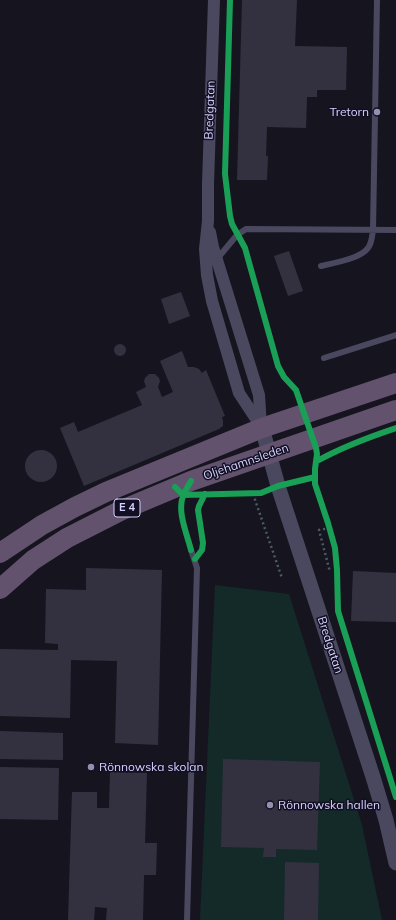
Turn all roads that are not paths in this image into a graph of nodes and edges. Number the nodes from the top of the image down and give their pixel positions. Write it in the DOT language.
graph roads {
  1 [pos="214,0"];
  2 [pos="377,0"];
  3 [pos="208,221"];
  4 [pos="373,230"];
  5 [pos="396,230"];
  6 [pos="217,259"];
  7 [pos="321,266"];
  8 [pos="396,334"];
  9 [pos="324,358"];
  10 [pos="396,383"];
  11 [pos="396,410"];
  12 [pos="262,428"];
  13 [pos="269,454"];
  14 [pos="191,550"];
  15 [pos="0,553"];
  16 [pos="0,589"];
  17 [pos="396,863"];
  18 [pos="187,920"];
  1 -- 3 [label="street, Bredgatan"];
  2 -- 4 [label="lane"];
  3 -- 6 [label="street, Bredgatan"];
  3 -- 12 [label="street, Bredgatan"];
  4 -- 5 [label="lane"];
  4 -- 6 [label="lane"];
  4 -- 7 [label="lane"];
  6 -- 12 [label="street, Bredgatan"];
  8 -- 9 [label="lane"];
  10 -- 12 [label="highway, Oljehamnsleden / E 4"];
  11 -- 13 [label="highway, Oljehamnsleden / E 4"];
  12 -- 13 [label="street, Bredgatan"];
  12 -- 15 [label="highway, Oljehamnsleden / E 4"];
  13 -- 16 [label="highway, Oljehamnsleden / E 4"];
  13 -- 17 [label="street, Bredgatan"];
  14 -- 18 [label="lane"];
}
